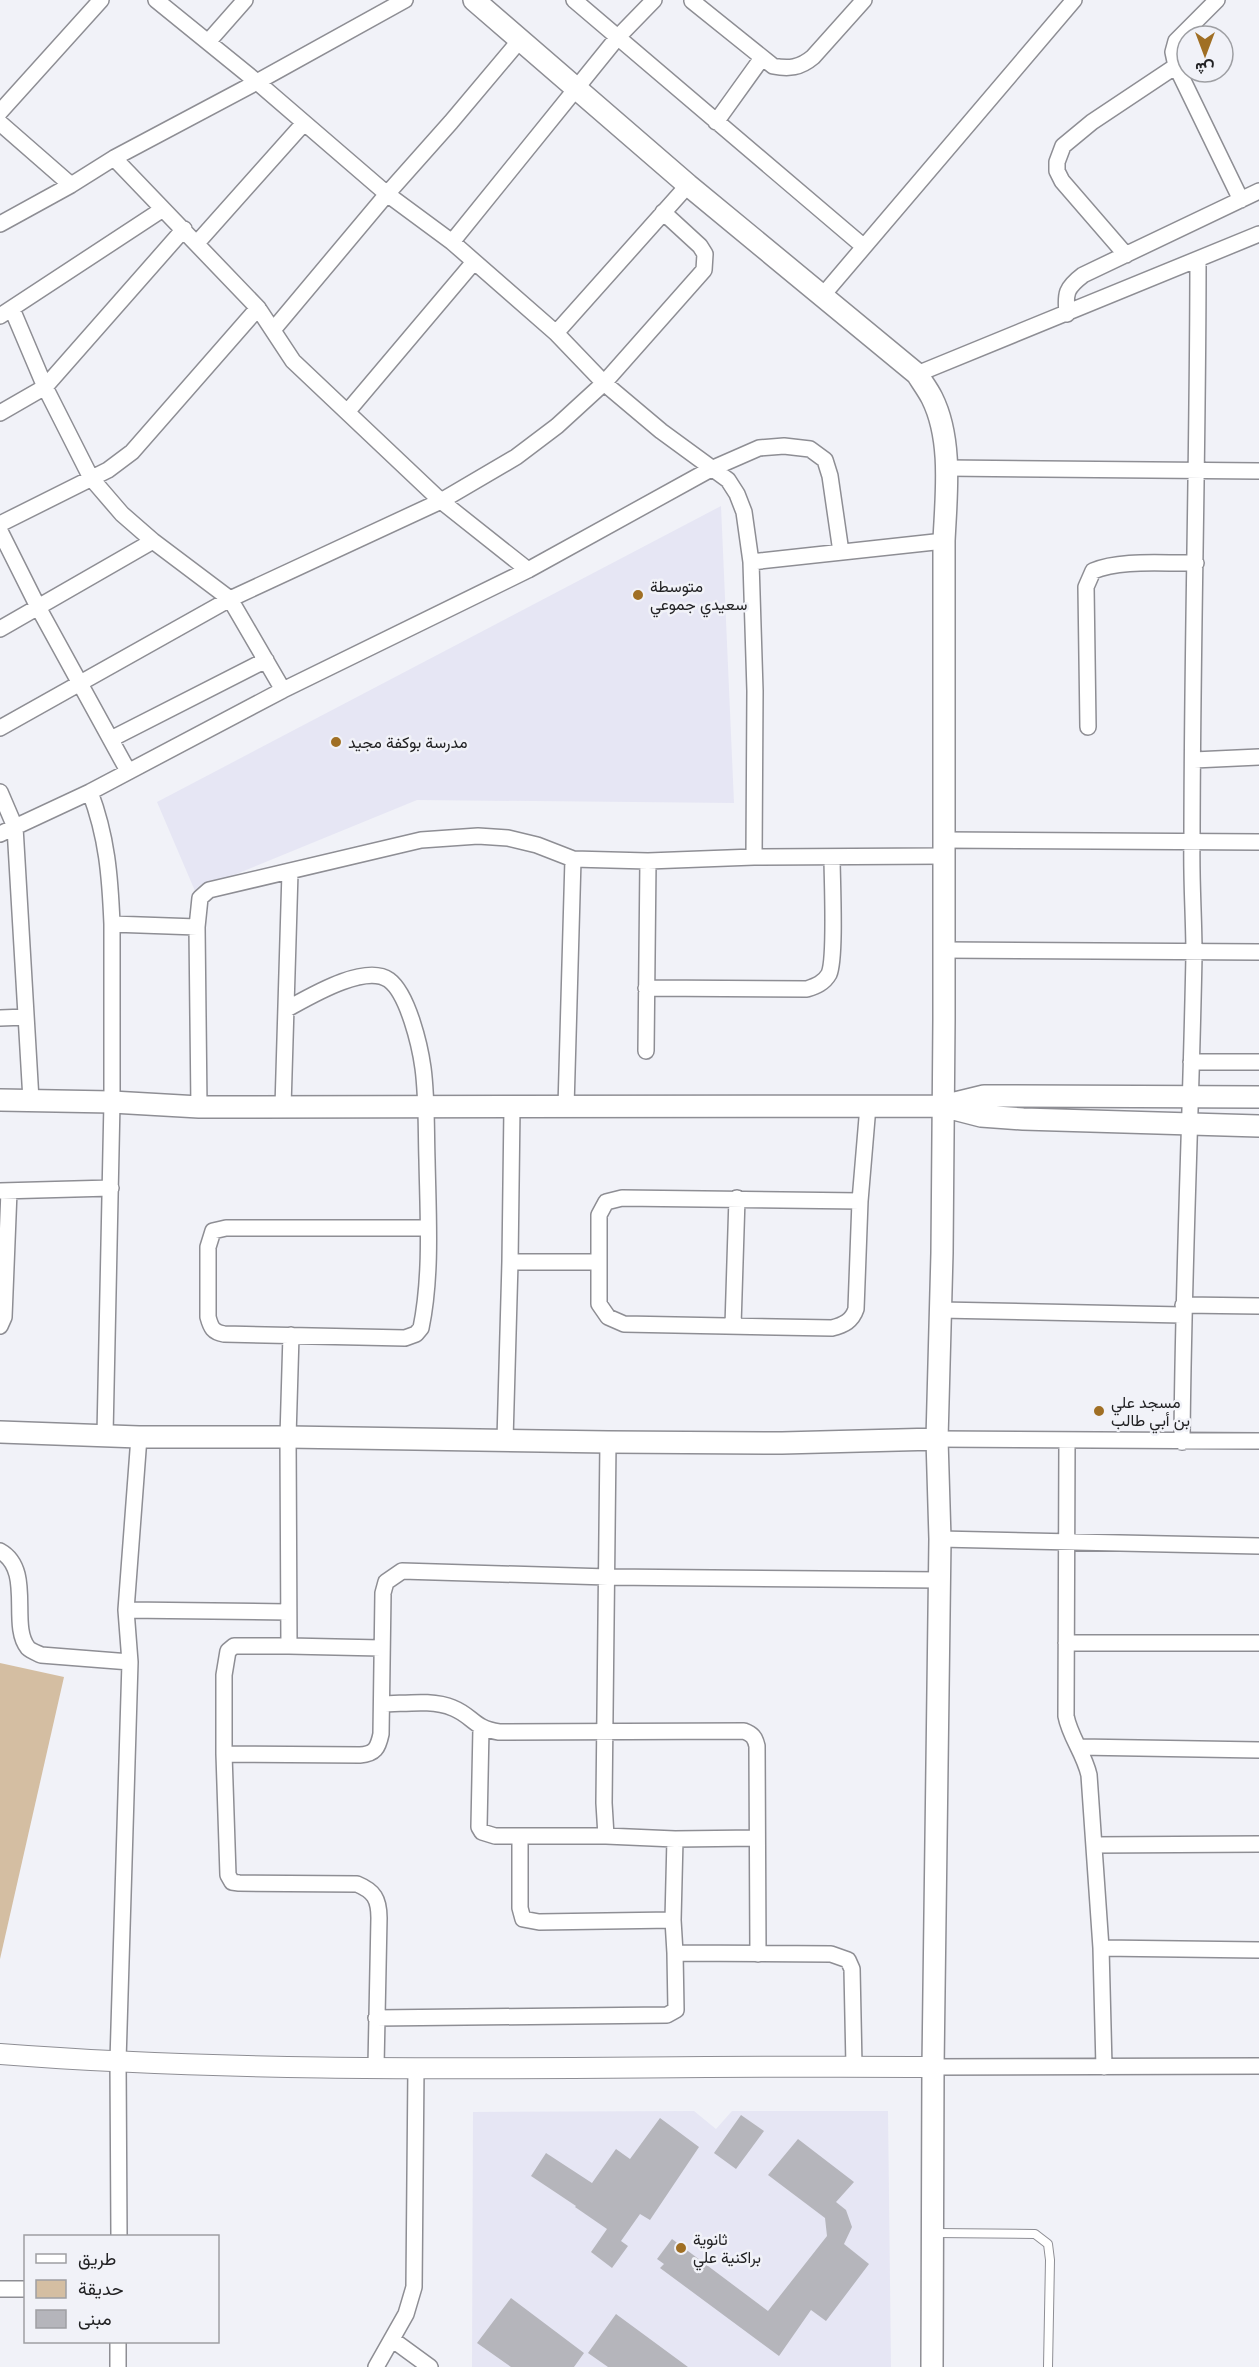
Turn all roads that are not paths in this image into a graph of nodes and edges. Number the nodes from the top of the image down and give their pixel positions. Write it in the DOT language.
graph roads {
  1 [pos="101,0"];
  2 [pos="156,0"];
  3 [pos="245,0"];
  4 [pos="405,0"];
  5 [pos="474,0"];
  6 [pos="574,0"];
  7 [pos="654,0"];
  8 [pos="864,0"];
  9 [pos="1074,0"];
  10 [pos="1216,0"];
  11 [pos="692,1"];
  12 [pos="1193,24"];
  13 [pos="617,38"];
  14 [pos="520,40"];
  15 [pos="208,42"];
  16 [pos="1175,45"];
  17 [pos="762,58"];
  18 [pos="1175,61"];
  19 [pos="1175,67"];
  20 [pos="257,82"];
  21 [pos="1185,84"];
  22 [pos="576,88"];
  23 [pos="0,112"];
  24 [pos="716,122"];
  25 [pos="0,123"];
  26 [pos="304,123"];
  27 [pos="114,158"];
  28 [pos="71,184"];
  29 [pos="688,185"];
  30 [pos="1259,191"];
  31 [pos="387,194"];
  32 [pos="1241,200"];
  33 [pos="163,209"];
  34 [pos="663,212"];
  35 [pos="0,224"];
  36 [pos="184,229"];
  37 [pos="1259,234"];
  38 [pos="452,242"];
  39 [pos="198,243"];
  40 [pos="863,246"];
  41 [pos="1126,255"];
  42 [pos="1198,260"];
  43 [pos="473,263"];
  44 [pos="823,296"];
  45 [pos="258,308"];
  46 [pos="6,312"];
  47 [pos="1067,314"];
  48 [pos="273,330"];
  49 [pos="556,333"];
  50 [pos="917,374"];
  51 [pos="604,383"];
  52 [pos="45,387"];
  53 [pos="348,411"];
  54 [pos="0,413"];
  55 [pos="946,468"];
  56 [pos="711,469"];
  57 [pos="1198,470"];
  58 [pos="1259,471"];
  59 [pos="91,478"];
  60 [pos="441,501"];
  61 [pos="0,524"];
  62 [pos="0,531"];
  63 [pos="153,541"];
  64 [pos="944,541"];
  65 [pos="841,552"];
  66 [pos="751,562"];
  67 [pos="1196,563"];
  68 [pos="528,570"];
  69 [pos="230,599"];
  70 [pos="38,607"];
  71 [pos="0,629"];
  72 [pos="266,660"];
  73 [pos="80,683"];
  74 [pos="283,690"];
  75 [pos="1088,727"];
  76 [pos="0,728"];
  77 [pos="111,739"];
  78 [pos="1259,757"];
  79 [pos="1194,759"];
  80 [pos="128,771"];
  81 [pos="0,792"];
  82 [pos="90,792"];
  83 [pos="15,827"];
  84 [pos="0,834"];
  85 [pos="1191,842"];
  86 [pos="1259,842"];
  87 [pos="944,848"];
  88 [pos="754,857"];
  89 [pos="832,857"];
  90 [pos="573,859"];
  91 [pos="648,861"];
  92 [pos="290,872"];
  93 [pos="112,924"];
  94 [pos="197,927"];
  95 [pos="943,950"];
  96 [pos="1194,952"];
  97 [pos="1259,952"];
  98 [pos="646,988"];
  99 [pos="287,1009"];
  100 [pos="26,1017"];
  101 [pos="0,1018"];
  102 [pos="646,1051"];
  103 [pos="1191,1062"];
  104 [pos="1259,1062"];
  105 [pos="1190,1095"];
  106 [pos="1259,1097"];
  107 [pos="0,1100"];
  108 [pos="31,1100"];
  109 [pos="112,1102"];
  110 [pos="868,1106"];
  111 [pos="943,1106"];
  112 [pos="199,1107"];
  113 [pos="283,1107"];
  114 [pos="426,1107"];
  115 [pos="566,1107"];
  116 [pos="512,1108"];
  117 [pos="1191,1124"];
  118 [pos="1259,1126"];
  119 [pos="111,1188"];
  120 [pos="4,1191"];
  121 [pos="737,1198"];
  122 [pos="860,1201"];
  123 [pos="428,1228"];
  124 [pos="510,1262"];
  125 [pos="598,1263"];
  126 [pos="1259,1306"];
  127 [pos="940,1310"];
  128 [pos="1183,1310"];
  129 [pos="0,1326"];
  130 [pos="733,1326"];
  131 [pos="291,1335"];
  132 [pos="0,1432"];
  133 [pos="105,1435"];
  134 [pos="139,1437"];
  135 [pos="288,1437"];
  136 [pos="937,1439"];
  137 [pos="505,1440"];
  138 [pos="1067,1440"];
  139 [pos="1259,1441"];
  140 [pos="608,1442"];
  141 [pos="1182,1442"];
  142 [pos="940,1539"];
  143 [pos="1067,1540"];
  144 [pos="1259,1546"];
  145 [pos="0,1551"];
  146 [pos="608,1577"];
  147 [pos="940,1580"];
  148 [pos="126,1610"];
  149 [pos="288,1612"];
  150 [pos="1066,1643"];
  151 [pos="1259,1643"];
  152 [pos="289,1646"];
  153 [pos="381,1648"];
  154 [pos="130,1662"];
  155 [pos="382,1704"];
  156 [pos="481,1728"];
  157 [pos="605,1731"];
  158 [pos="1079,1747"];
  159 [pos="1259,1750"];
  160 [pos="224,1754"];
  161 [pos="520,1836"];
  162 [pos="606,1836"];
  163 [pos="757,1838"];
  164 [pos="675,1839"];
  165 [pos="1259,1844"];
  166 [pos="1095,1845"];
  167 [pos="673,1920"];
  168 [pos="1101,1948"];
  169 [pos="1259,1950"];
  170 [pos="675,1953"];
  171 [pos="758,1954"];
  172 [pos="376,2018"];
  173 [pos="0,2054"];
  174 [pos="118,2061"];
  175 [pos="376,2066"];
  176 [pos="854,2066"];
  177 [pos="1259,2066"];
  178 [pos="416,2067"];
  179 [pos="933,2067"];
  180 [pos="1104,2067"];
  181 [pos="933,2233"];
  182 [pos="119,2235"];
  183 [pos="0,2289"];
  184 [pos="24,2289"];
  185 [pos="393,2340"];
  186 [pos="118,2343"];
  187 [pos="117,2367"];
  188 [pos="376,2367"];
  189 [pos="430,2367"];
  190 [pos="932,2367"];
  191 [pos="1048,2367"];
  1 -- 23 [label="street"];
  2 -- 15 [label="street"];
  3 -- 15 [label="street"];
  4 -- 20 [label="street"];
  5 -- 14 [label="main road"];
  6 -- 13 [label="street"];
  7 -- 13 [label="street"];
  8 -- 17 [label="street"];
  9 -- 40 [label="street"];
  10 -- 12 [label="street"];
  11 -- 17 [label="street"];
  13 -- 22 [label="street"];
  13 -- 24 [label="street"];
  14 -- 22 [label="main road"];
  14 -- 31 [label="street"];
  15 -- 20 [label="street"];
  16 -- 18 [label="street"];
  17 -- 24 [label="street"];
  19 -- 41 [label="street"];
  20 -- 26 [label="street"];
  20 -- 27 [label="street"];
  21 -- 32 [label="street"];
  22 -- 29 [label="main road"];
  22 -- 38 [label="street"];
  24 -- 40 [label="street"];
  25 -- 28 [label="street"];
  26 -- 31 [label="street"];
  26 -- 39 [label="street"];
  27 -- 28 [label="street"];
  27 -- 33 [label="street"];
  28 -- 35 [label="street"];
  29 -- 34 [label="street"];
  29 -- 44 [label="main road"];
  30 -- 32 [label="street"];
  31 -- 38 [label="street"];
  31 -- 48 [label="street"];
  32 -- 41 [label="street"];
  33 -- 36 [label="street"];
  33 -- 46 [label="street"];
  34 -- 49 [label="street"];
  34 -- 51 [label="street"];
  36 -- 39 [label="street"];
  36 -- 52 [label="street"];
  37 -- 42 [label="street"];
  38 -- 43 [label="street"];
  39 -- 45 [label="street"];
  40 -- 44 [label="street"];
  41 -- 47 [label="street"];
  42 -- 47 [label="street"];
  42 -- 57 [label="street"];
  43 -- 49 [label="street"];
  43 -- 53 [label="street"];
  44 -- 50 [label="main road"];
  45 -- 48 [label="street"];
  45 -- 59 [label="street"];
  46 -- 52 [label="street"];
  47 -- 50 [label="street"];
  48 -- 53 [label="street"];
  49 -- 51 [label="street"];
  50 -- 55 [label="main road"];
  51 -- 56 [label="street"];
  51 -- 60 [label="street"];
  52 -- 54 [label="street"];
  52 -- 59 [label="street"];
  53 -- 60 [label="street"];
  55 -- 57 [label="street"];
  55 -- 64 [label="main road"];
  56 -- 65 [label="street"];
  56 -- 66 [label="street"];
  56 -- 68 [label="street"];
  57 -- 58 [label="street"];
  57 -- 67 [label="street"];
  59 -- 61 [label="street"];
  59 -- 63 [label="street"];
  60 -- 68 [label="street"];
  60 -- 69 [label="street"];
  62 -- 70 [label="street"];
  63 -- 69 [label="street"];
  63 -- 70 [label="street"];
  64 -- 65 [label="street"];
  64 -- 87 [label="main road"];
  65 -- 66 [label="street"];
  66 -- 88 [label="street"];
  67 -- 75 [label="street"];
  67 -- 79 [label="street"];
  68 -- 74 [label="street"];
  69 -- 72 [label="street"];
  69 -- 73 [label="street"];
  70 -- 71 [label="street"];
  70 -- 73 [label="street"];
  72 -- 74 [label="street"];
  72 -- 77 [label="street"];
  73 -- 76 [label="street"];
  73 -- 77 [label="street"];
  74 -- 80 [label="street"];
  77 -- 80 [label="street"];
  78 -- 79 [label="street"];
  79 -- 85 [label="street"];
  80 -- 82 [label="street"];
  81 -- 83 [label="street"];
  82 -- 83 [label="street"];
  82 -- 93 [label="street"];
  83 -- 84 [label="street"];
  83 -- 100 [label="street"];
  85 -- 86 [label="street"];
  85 -- 87 [label="street"];
  85 -- 96 [label="street"];
  87 -- 89 [label="street"];
  87 -- 95 [label="main road"];
  88 -- 89 [label="street"];
  88 -- 91 [label="street"];
  89 -- 98 [label="street"];
  90 -- 91 [label="street"];
  90 -- 92 [label="street"];
  90 -- 115 [label="street"];
  91 -- 98 [label="street"];
  92 -- 94 [label="street"];
  92 -- 99 [label="street"];
  93 -- 94 [label="street"];
  93 -- 109 [label="street"];
  94 -- 112 [label="street"];
  95 -- 96 [label="street"];
  95 -- 111 [label="main road"];
  96 -- 97 [label="street"];
  96 -- 103 [label="street"];
  98 -- 102 [label="street"];
  99 -- 113 [label="street"];
  99 -- 114 [label="street"];
  100 -- 101 [label="street"];
  100 -- 108 [label="street"];
  103 -- 104 [label="street"];
  103 -- 105 [label="street"];
  105 -- 106 [label="main road"];
  105 -- 111 [label="main road"];
  105 -- 117 [label="street"];
  107 -- 108 [label="main road"];
  108 -- 109 [label="main road"];
  109 -- 112 [label="main road"];
  109 -- 119 [label="street"];
  110 -- 111 [label="main road"];
  110 -- 115 [label="main road"];
  110 -- 122 [label="street"];
  111 -- 117 [label="main road"];
  111 -- 127 [label="main road"];
  112 -- 113 [label="main road"];
  113 -- 114 [label="main road"];
  114 -- 116 [label="main road"];
  114 -- 123 [label="street"];
  115 -- 116 [label="main road"];
  116 -- 124 [label="street"];
  117 -- 118 [label="main road"];
  117 -- 128 [label="street"];
  119 -- 120 [label="street"];
  119 -- 133 [label="street"];
  120 -- 129 [label="street"];
  121 -- 122 [label="street"];
  121 -- 125 [label="street"];
  121 -- 130 [label="street"];
  122 -- 130 [label="street"];
  123 -- 131 [label="street"];
  123 -- 131 [label="street"];
  124 -- 125 [label="street"];
  124 -- 137 [label="street"];
  125 -- 130 [label="street"];
  126 -- 128 [label="street"];
  127 -- 128 [label="street"];
  127 -- 136 [label="main road"];
  128 -- 141 [label="street"];
  131 -- 135 [label="street"];
  132 -- 133 [label="main road"];
  133 -- 134 [label="main road"];
  134 -- 135 [label="main road"];
  134 -- 148 [label="street"];
  135 -- 137 [label="main road"];
  135 -- 149 [label="street"];
  136 -- 138 [label="street"];
  136 -- 140 [label="main road"];
  136 -- 142 [label="main road"];
  137 -- 140 [label="main road"];
  138 -- 141 [label="street"];
  138 -- 143 [label="street"];
  139 -- 141 [label="street"];
  140 -- 146 [label="street"];
  142 -- 143 [label="street"];
  142 -- 147 [label="main road"];
  143 -- 144 [label="street"];
  143 -- 150 [label="street"];
  145 -- 154 [label="street"];
  146 -- 147 [label="street"];
  146 -- 153 [label="street"];
  146 -- 157 [label="street"];
  147 -- 179 [label="main road"];
  148 -- 149 [label="street"];
  148 -- 154 [label="street"];
  149 -- 152 [label="street"];
  150 -- 151 [label="street"];
  150 -- 158 [label="street"];
  152 -- 153 [label="street"];
  152 -- 160 [label="street"];
  153 -- 155 [label="street"];
  154 -- 174 [label="street"];
  155 -- 156 [label="street"];
  155 -- 160 [label="street"];
  156 -- 157 [label="street"];
  156 -- 161 [label="street"];
  157 -- 162 [label="street"];
  157 -- 163 [label="street"];
  158 -- 159 [label="street"];
  158 -- 166 [label="street"];
  160 -- 172 [label="street"];
  161 -- 162 [label="street"];
  161 -- 167 [label="street"];
  162 -- 164 [label="street"];
  163 -- 164 [label="street"];
  163 -- 171 [label="street"];
  164 -- 167 [label="street"];
  165 -- 166 [label="street"];
  166 -- 168 [label="street"];
  167 -- 170 [label="street"];
  168 -- 169 [label="street"];
  168 -- 180 [label="street"];
  170 -- 171 [label="street"];
  170 -- 172 [label="street"];
  171 -- 176 [label="street"];
  172 -- 175 [label="street"];
  173 -- 174 [label="street"];
  174 -- 175 [label="street"];
  174 -- 182 [label="street"];
  175 -- 178 [label="street"];
  176 -- 178 [label="street"];
  176 -- 179 [label="street"];
  177 -- 180 [label="street"];
  178 -- 185 [label="street"];
  179 -- 180 [label="street"];
  179 -- 181 [label="main road"];
  181 -- 190 [label="main road"];
  181 -- 191 [label="lane"];
  183 -- 184 [label="street"];
  185 -- 188 [label="street"];
  185 -- 189 [label="street"];
  186 -- 187 [label="street"];
}
